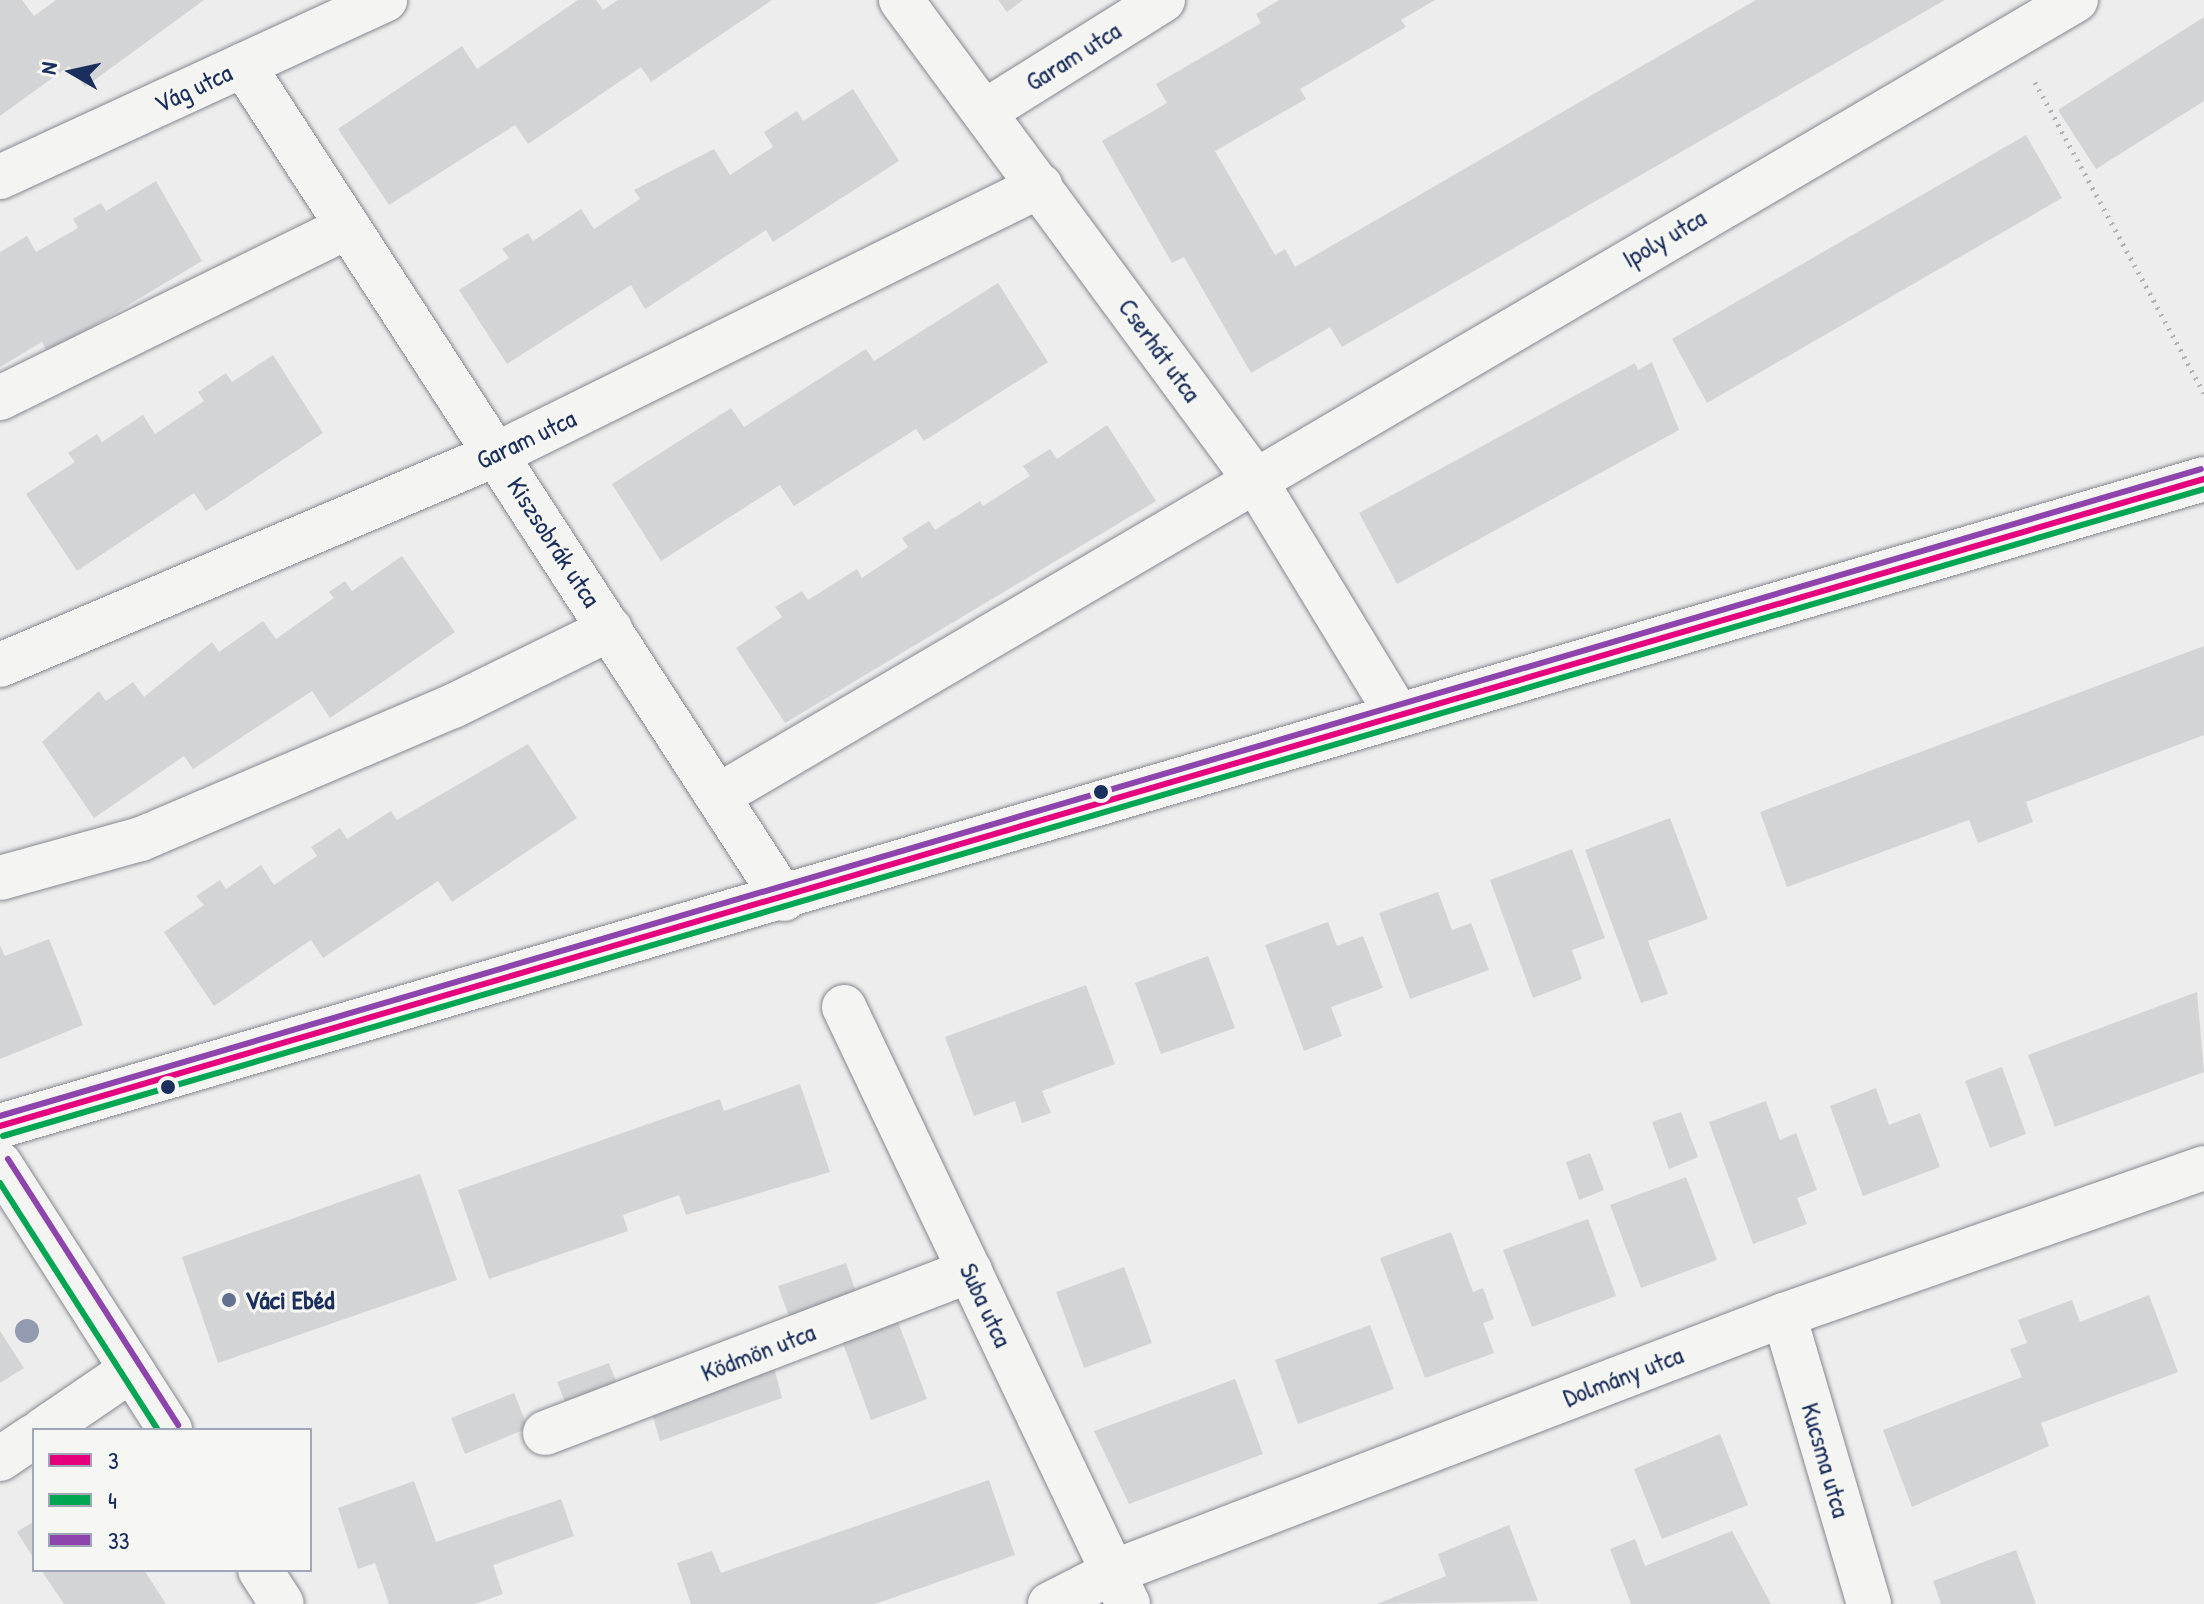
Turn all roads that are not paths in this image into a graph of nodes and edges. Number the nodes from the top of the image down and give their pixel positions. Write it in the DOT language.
graph roads {
  1 [pos="385,0"];
  2 [pos="901,0"];
  3 [pos="1163,0"];
  4 [pos="2076,0"];
  5 [pos="243,65"];
  6 [pos="984,112"];
  7 [pos="0,177"];
  8 [pos="1040,186"];
  9 [pos="348,227"];
  10 [pos="0,398"];
  11 [pos="497,454"];
  12 [pos="1253,477"];
  13 [pos="2204,479"];
  14 [pos="610,629"];
  15 [pos="0,665"];
  16 [pos="1397,714"];
  17 [pos="718,796"];
  18 [pos="0,878"];
  19 [pos="784,899"];
  20 [pos="844,1007"];
  21 [pos="0,1126"];
  22 [pos="0,1164"];
  23 [pos="2204,1168"];
  24 [pos="970,1271"];
  25 [pos="1784,1315"];
  26 [pos="131,1370"];
  27 [pos="46,1428"];
  28 [pos="169,1428"];
  29 [pos="545,1433"];
  30 [pos="32,1437"];
  31 [pos="0,1459"];
  32 [pos="261,1572"];
  33 [pos="1121,1588"];
  34 [pos="282,1604"];
  35 [pos="1050,1604"];
  36 [pos="1869,1604"];
  1 -- 5 [label="street, Vág utca"];
  2 -- 6 [label="street, Cserhát utca"];
  3 -- 6 [label="street, Garam utca"];
  4 -- 12 [label="street, Ipoly utca"];
  5 -- 7 [label="street, Vág utca"];
  5 -- 9 [label="street, Kiszsobrák utca"];
  6 -- 8 [label="street, Cserhát utca"];
  8 -- 11 [label="street, Garam utca"];
  8 -- 12 [label="street, Cserhát utca"];
  9 -- 10 [label="street"];
  9 -- 11 [label="street, Kiszsobrák utca"];
  11 -- 14 [label="street, Kiszsobrák utca"];
  11 -- 15 [label="street, Garam utca"];
  12 -- 16 [label="street, Cserhát utca"];
  12 -- 17 [label="street, Ipoly utca"];
  13 -- 16 [label="street"];
  14 -- 17 [label="street, Kiszsobrák utca"];
  14 -- 18 [label="street"];
  16 -- 19 [label="street"];
  17 -- 19 [label="street, Kiszsobrák utca"];
  19 -- 21 [label="street"];
  20 -- 24 [label="street, Suba utca"];
  22 -- 26 [label="street"];
  23 -- 25 [label="street, Dolmány utca"];
  24 -- 29 [label="street, Ködmön utca"];
  24 -- 33 [label="street, Suba utca"];
  25 -- 33 [label="street, Dolmány utca"];
  25 -- 36 [label="street, Kucsma utca"];
  26 -- 27 [label="street"];
  26 -- 28 [label="street"];
  30 -- 31 [label="street"];
  32 -- 34 [label="street"];
  33 -- 35 [label="street, Dolmány utca"];
}
